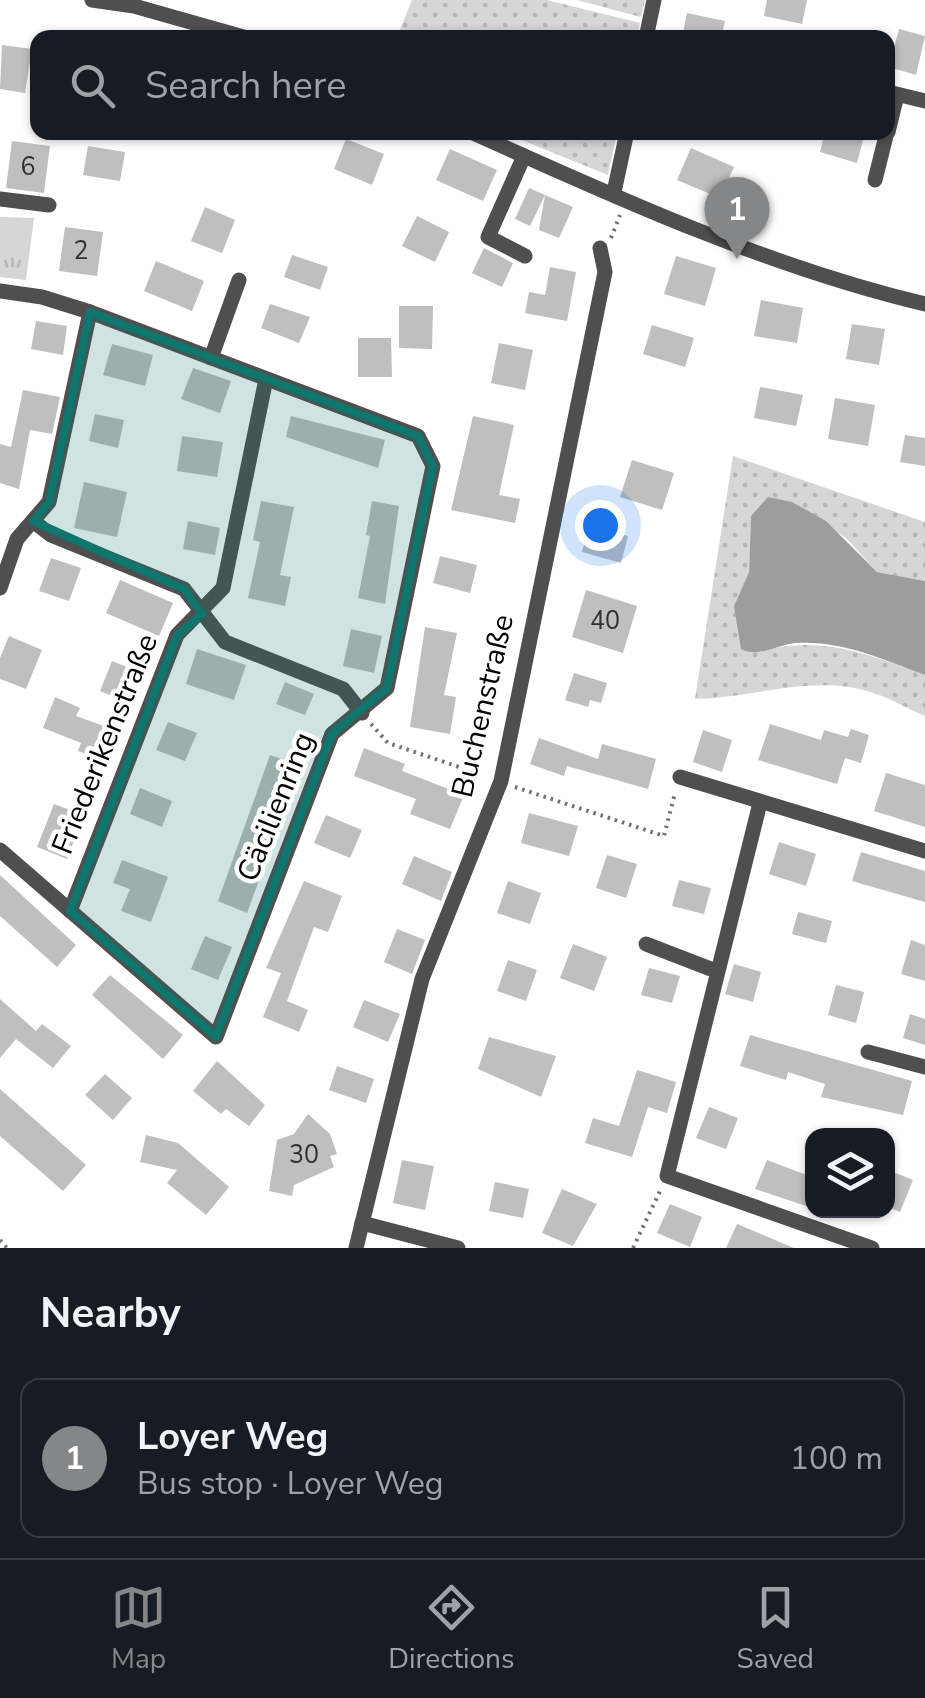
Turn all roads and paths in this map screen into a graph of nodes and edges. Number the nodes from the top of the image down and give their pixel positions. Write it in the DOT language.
graph roads {
  1 [pos="92,0"];
  2 [pos="654,0"];
  3 [pos="135,3"];
  4 [pos="221,30"];
  5 [pos="648,30"];
  6 [pos="895,94"];
  7 [pos="925,101"];
  8 [pos="488,140"];
  9 [pos="626,140"];
  10 [pos="885,140"];
  11 [pos="524,156"];
  12 [pos="874,180"];
  13 [pos="619,194"];
  14 [pos="0,199"];
  15 [pos="49,205"];
  16 [pos="600,248"];
  17 [pos="525,256"];
  18 [pos="239,280"];
  19 [pos="0,291"];
  20 [pos="925,304"];
  21 [pos="90,312"];
  22 [pos="211,358"];
  23 [pos="266,379"];
  24 [pos="33,521"];
  25 [pos="0,588"];
  26 [pos="202,614"];
  27 [pos="362,713"];
  28 [pos="680,777"];
  29 [pos="501,781"];
  30 [pos="760,802"];
  31 [pos="0,850"];
  32 [pos="925,851"];
  33 [pos="70,911"];
  34 [pos="646,944"];
  35 [pos="716,972"];
  36 [pos="868,1052"];
  37 [pos="925,1067"];
  38 [pos="667,1176"];
  39 [pos="362,1223"];
  40 [pos="0,1240"];
  41 [pos="7,1248"];
  42 [pos="356,1248"];
  43 [pos="458,1248"];
  44 [pos="634,1248"];
  45 [pos="872,1248"];
  1 -- 3 [label="street"];
  2 -- 5 [label="street"];
  3 -- 4 [label="street"];
  6 -- 7 [label="street"];
  8 -- 11 [label="street"];
  9 -- 13 [label="street"];
  10 -- 12 [label="street"];
  11 -- 13 [label="street"];
  11 -- 17 [label="street"];
  13 -- 16 [label="path"];
  13 -- 20 [label="street"];
  14 -- 15 [label="street"];
  16 -- 29 [label="street, Buchenstraße"];
  18 -- 22 [label="street"];
  19 -- 21 [label="street, Cäcilienring"];
  21 -- 22 [label="street, Cäcilienring"];
  21 -- 24 [label="street"];
  22 -- 23 [label="street, Cäcilienring"];
  23 -- 26 [label="street, Friederikenstraße"];
  23 -- 27 [label="street, Cäcilienring"];
  24 -- 25 [label="street"];
  24 -- 26 [label="street"];
  26 -- 27 [label="street"];
  26 -- 33 [label="street, Friederikenstraße"];
  27 -- 29 [label="path"];
  27 -- 33 [label="street, Cäcilienring"];
  28 -- 29 [label="path"];
  28 -- 30 [label="street"];
  29 -- 39 [label="street, Buchenstraße"];
  30 -- 32 [label="street"];
  30 -- 35 [label="street"];
  31 -- 33 [label="street, Cäcilienring"];
  34 -- 35 [label="street"];
  35 -- 38 [label="street"];
  36 -- 37 [label="street"];
  38 -- 44 [label="path"];
  38 -- 45 [label="street"];
  39 -- 42 [label="street, Buchenstraße"];
  39 -- 43 [label="street"];
  40 -- 41 [label="path"];
}
